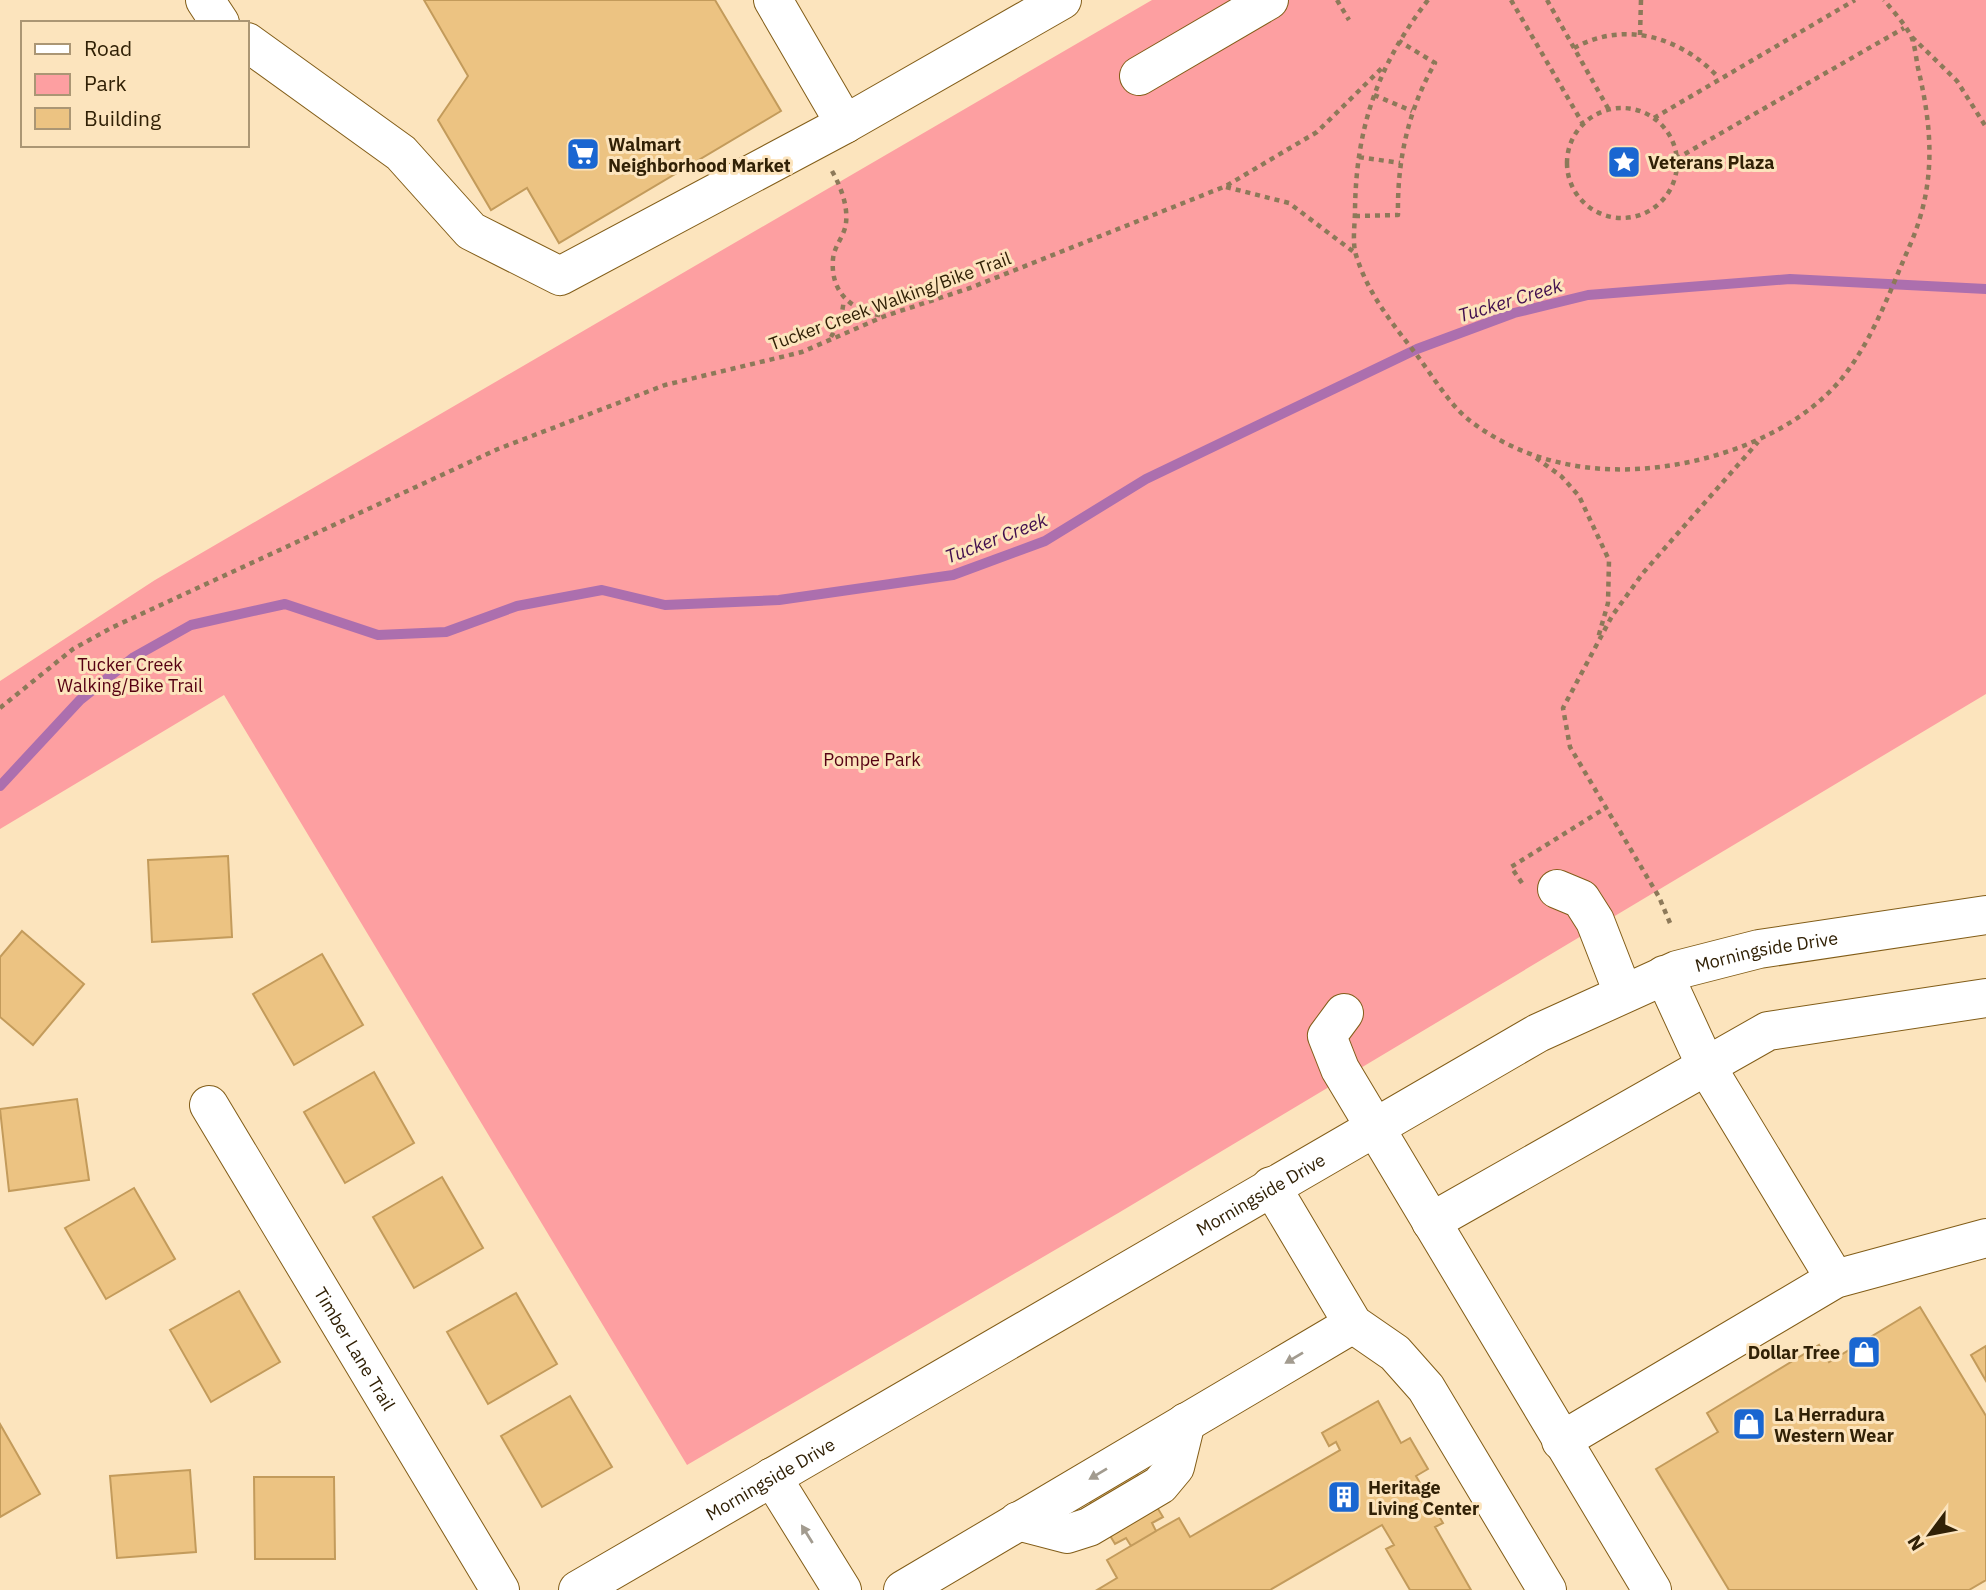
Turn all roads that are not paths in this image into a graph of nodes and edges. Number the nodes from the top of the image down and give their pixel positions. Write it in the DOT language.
graph roads {
  1 [pos="205,0"];
  2 [pos="773,0"];
  3 [pos="1062,0"];
  4 [pos="1269,0"];
  5 [pos="219,21"];
  6 [pos="248,43"];
  7 [pos="1139,76"];
  8 [pos="845,124"];
  9 [pos="1557,889"];
  10 [pos="1986,915"];
  11 [pos="1664,975"];
  12 [pos="1623,993"];
  13 [pos="1986,998"];
  14 [pos="1344,1013"];
  15 [pos="1705,1064"];
  16 [pos="209,1105"];
  17 [pos="1374,1127"];
  18 [pos="1271,1186"];
  19 [pos="1431,1223"];
  20 [pos="1986,1238"];
  21 [pos="1835,1279"];
  22 [pos="1353,1324"];
  23 [pos="1561,1441"];
  24 [pos="772,1477"];
  25 [pos="500,1590"];
  26 [pos="578,1590"];
  27 [pos="842,1590"];
  28 [pos="903,1590"];
  29 [pos="1547,1590"];
  30 [pos="1652,1590"];
  1 -- 5 [label="street"];
  2 -- 8 [label="street"];
  3 -- 8 [label="street"];
  4 -- 7 [label="street"];
  6 -- 8 [label="street"];
  9 -- 12 [label="street"];
  10 -- 11 [label="street, Morningside Drive"];
  11 -- 12 [label="street, Morningside Drive"];
  11 -- 15 [label="street"];
  12 -- 17 [label="street, Morningside Drive"];
  13 -- 15 [label="street"];
  14 -- 17 [label="street"];
  15 -- 19 [label="street"];
  15 -- 21 [label="street"];
  16 -- 25 [label="street, Timber Lane Trail"];
  17 -- 18 [label="street, Morningside Drive"];
  17 -- 19 [label="street"];
  18 -- 22 [label="street"];
  18 -- 24 [label="street, Morningside Drive"];
  19 -- 23 [label="street"];
  20 -- 21 [label="street"];
  21 -- 23 [label="street"];
  22 -- 28 [label="street, one-way"];
  22 -- 29 [label="street"];
  23 -- 30 [label="street"];
  24 -- 26 [label="street, Morningside Drive"];
  27 -- 24 [label="street, one-way"];
}
